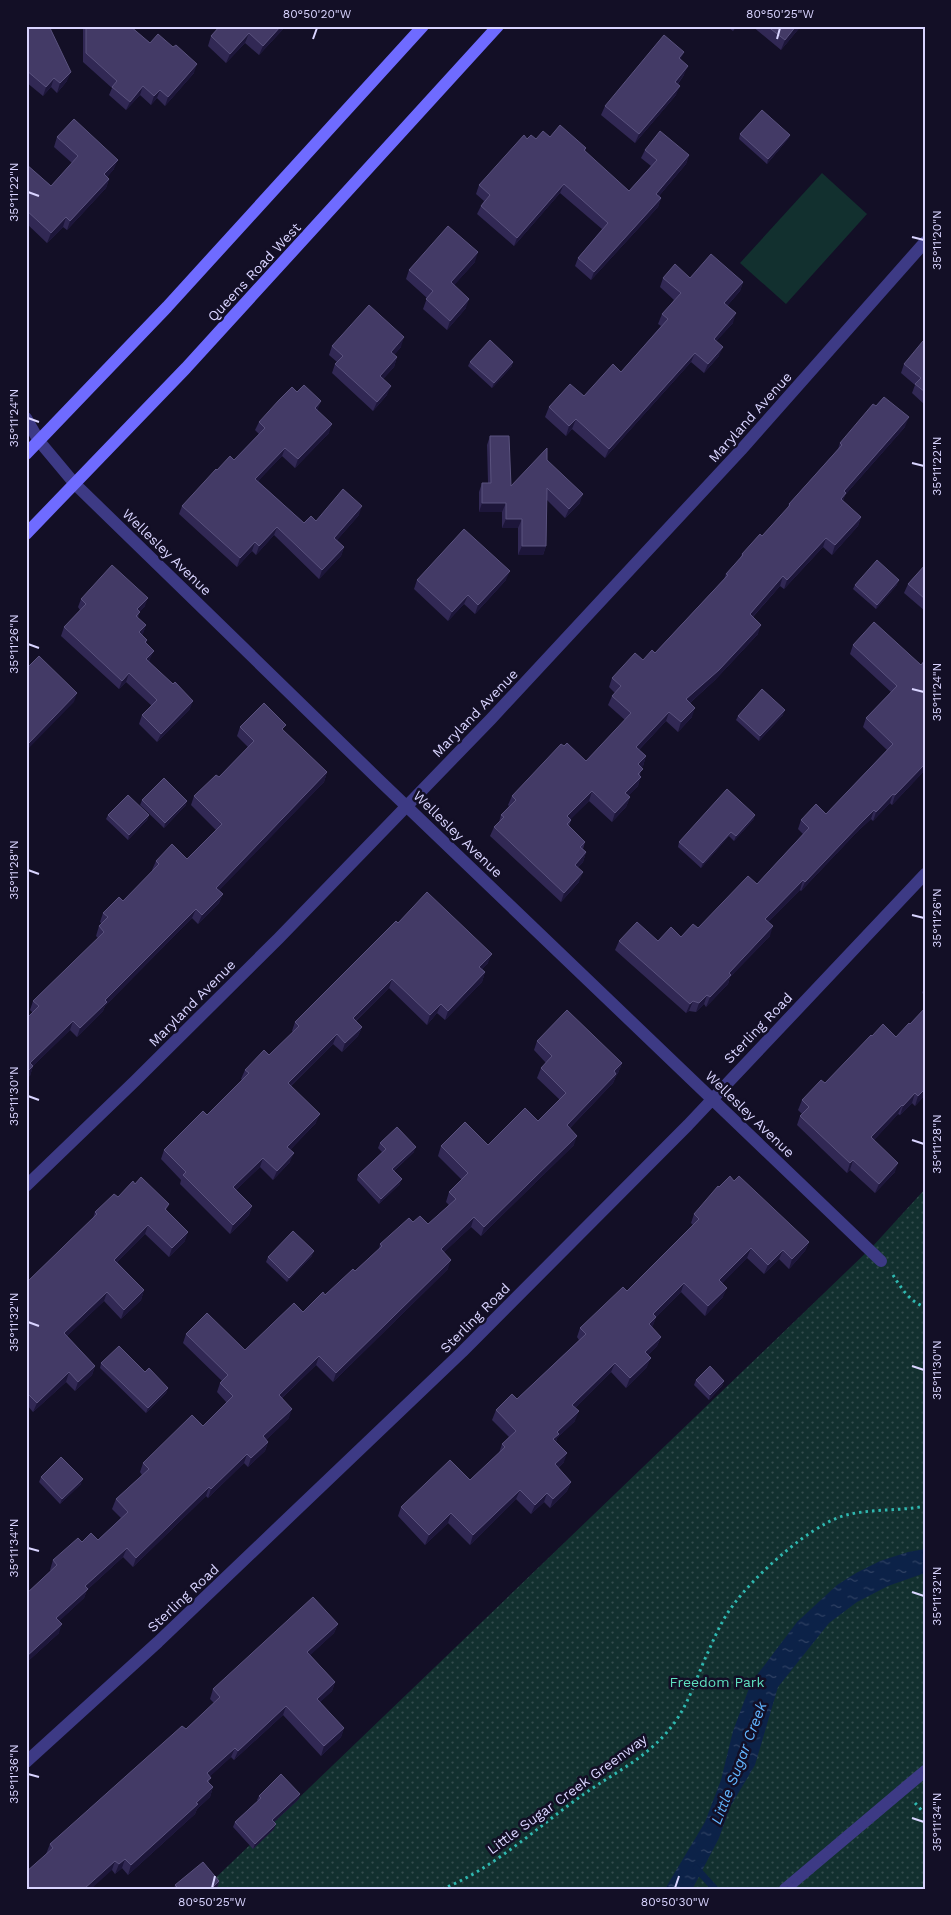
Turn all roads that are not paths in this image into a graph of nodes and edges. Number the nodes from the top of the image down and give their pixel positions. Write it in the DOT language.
graph roads {
  1 [pos="423,26"];
  2 [pos="498,26"];
  3 [pos="925,242"];
  4 [pos="26,418"];
  5 [pos="39,441"];
  6 [pos="26,454"];
  7 [pos="75,484"];
  8 [pos="26,534"];
  9 [pos="407,806"];
  10 [pos="925,874"];
  11 [pos="712,1099"];
  12 [pos="26,1186"];
  13 [pos="881,1261"];
  14 [pos="26,1762"];
  15 [pos="925,1771"];
  16 [pos="785,1889"];
  1 -- 5 [label="street"];
  2 -- 7 [label="street, Queens Road West"];
  3 -- 9 [label="street, Maryland Avenue"];
  4 -- 5 [label="street, Wellesley Avenue"];
  5 -- 6 [label="street"];
  5 -- 7 [label="street, Wellesley Avenue"];
  7 -- 8 [label="street, Queens Road West"];
  7 -- 9 [label="street, Wellesley Avenue"];
  9 -- 11 [label="street, Wellesley Avenue"];
  9 -- 12 [label="street, Maryland Avenue"];
  10 -- 11 [label="street, Sterling Road"];
  11 -- 13 [label="street, Wellesley Avenue"];
  11 -- 14 [label="street, Sterling Road"];
  15 -- 16 [label="street"];
}
